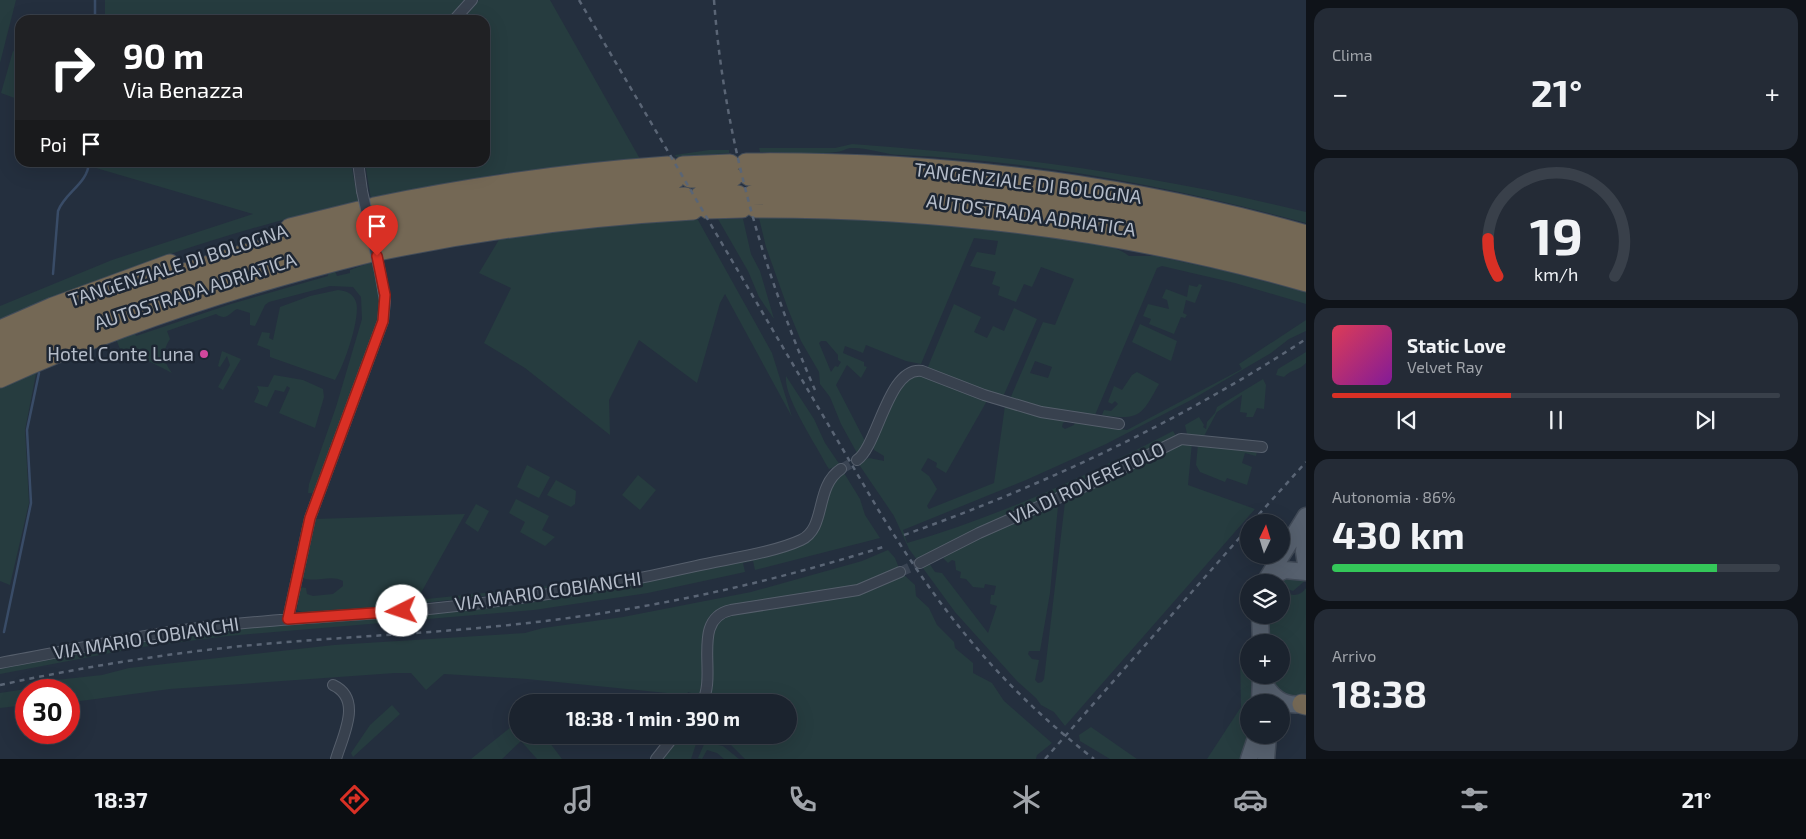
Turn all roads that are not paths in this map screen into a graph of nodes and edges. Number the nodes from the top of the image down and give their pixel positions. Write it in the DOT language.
graph roads {
  1 [pos="472,0"];
  2 [pos="458,15"];
  3 [pos="359,167"];
  4 [pos="743,186"];
  5 [pos="371,230"];
  6 [pos="1306,235"];
  7 [pos="1306,249"];
  8 [pos="1306,268"];
  9 [pos="1306,282"];
  10 [pos="0,330"];
  11 [pos="0,344"];
  12 [pos="0,363"];
  13 [pos="0,378"];
  14 [pos="1119,424"];
  15 [pos="1262,448"];
  16 [pos="858,460"];
  17 [pos="841,469"];
  18 [pos="1306,516"];
  19 [pos="1306,537"];
  20 [pos="920,563"];
  21 [pos="1306,564"];
  22 [pos="900,572"];
  23 [pos="1306,572"];
  24 [pos="1271,574"];
  25 [pos="1278,574"];
  26 [pos="288,619"];
  27 [pos="0,663"];
  28 [pos="1266,684"];
  29 [pos="333,685"];
  30 [pos="705,694"];
  31 [pos="1302,704"];
  32 [pos="1290,710"];
  33 [pos="668,744"];
  34 [pos="1254,744"];
  35 [pos="1267,744"];
  36 [pos="336,759"];
  37 [pos="656,759"];
  38 [pos="1249,759"];
  39 [pos="1266,759"];
  1 -- 2 [label="street"];
  3 -- 26 [label="street, bridge"];
  4 -- 5 [label="highway, AUTOSTRADA ADRIATICA"];
  4 -- 5 [label="highway, TANGENZIALE DI BOLOGNA"];
  4 -- 6 [label="highway, TANGENZIALE DI BOLOGNA"];
  4 -- 7 [label="highway, AUTOSTRADA ADRIATICA"];
  4 -- 8 [label="highway, AUTOSTRADA ADRIATICA"];
  4 -- 9 [label="highway, TANGENZIALE DI BOLOGNA"];
  5 -- 10 [label="highway, TANGENZIALE DI BOLOGNA"];
  5 -- 11 [label="highway, AUTOSTRADA ADRIATICA"];
  5 -- 12 [label="highway, AUTOSTRADA ADRIATICA"];
  5 -- 13 [label="highway, TANGENZIALE DI BOLOGNA"];
  14 -- 16 [label="street"];
  15 -- 20 [label="street, VIA DI ROVERETOLO"];
  17 -- 26 [label="street, VIA MARIO COBIANCHI"];
  18 -- 24 [label="main road"];
  19 -- 21 [label="main road"];
  22 -- 30 [label="street"];
  23 -- 25 [label="main road"];
  26 -- 27 [label="street, VIA MARIO COBIANCHI"];
  28 -- 31 [label="main road"];
  29 -- 36 [label="street"];
  31 -- 32 [label="main road"];
  33 -- 37 [label="street"];
  34 -- 38 [label="main road"];
  35 -- 39 [label="main road"];
}
